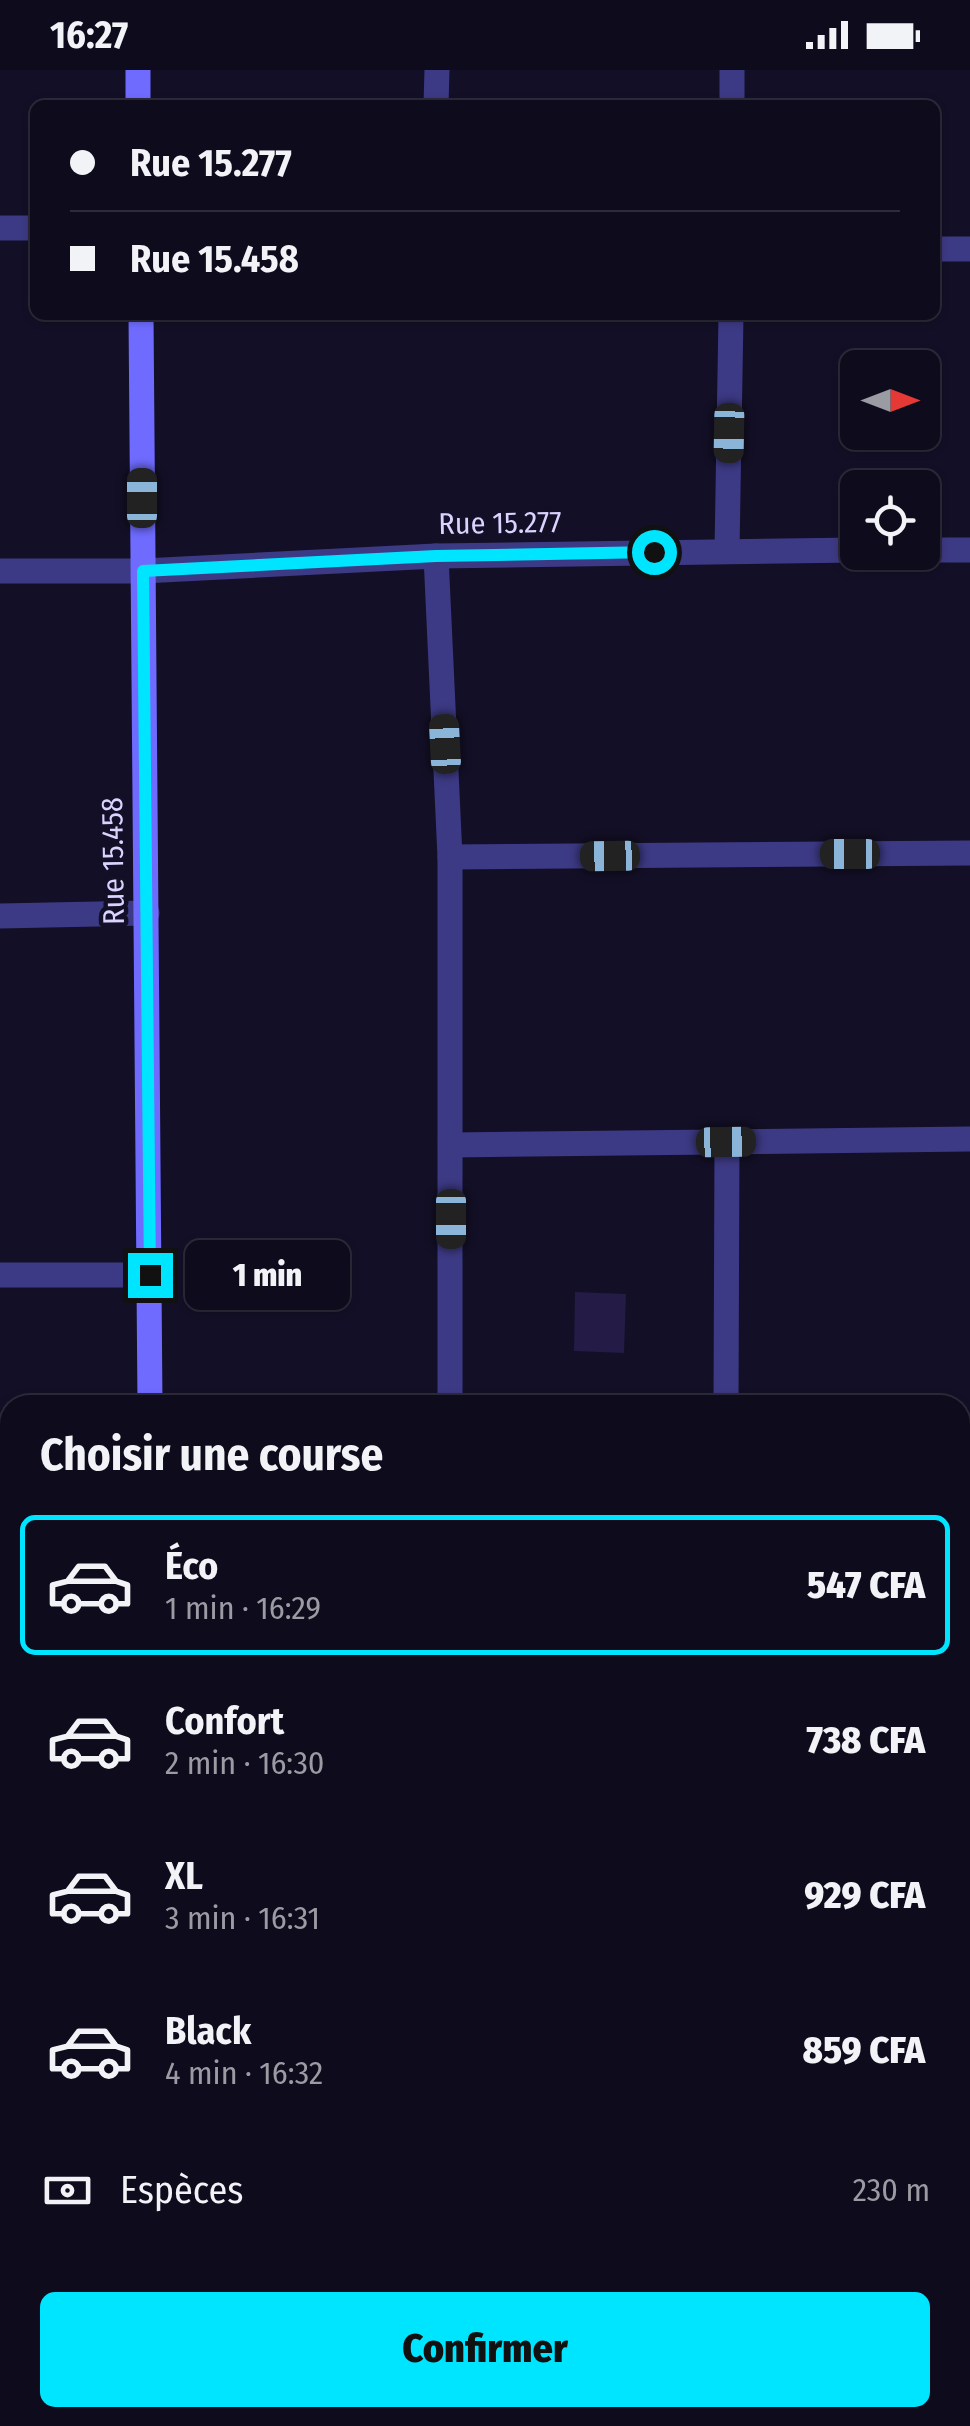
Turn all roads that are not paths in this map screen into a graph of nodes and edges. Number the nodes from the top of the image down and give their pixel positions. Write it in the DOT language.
graph roads {
  1 [pos="138,70"];
  2 [pos="436,70"];
  3 [pos="732,70"];
  4 [pos="138,100"];
  5 [pos="436,100"];
  6 [pos="732,100"];
  7 [pos="0,228"];
  8 [pos="30,228"];
  9 [pos="940,250"];
  10 [pos="970,250"];
  11 [pos="141,320"];
  12 [pos="731,320"];
  13 [pos="840,550"];
  14 [pos="940,550"];
  15 [pos="970,550"];
  16 [pos="726,552"];
  17 [pos="436,556"];
  18 [pos="143,571"];
  19 [pos="0,572"];
  20 [pos="970,853"];
  21 [pos="450,858"];
  22 [pos="147,913"];
  23 [pos="0,916"];
  24 [pos="970,1138"];
  25 [pos="726,1142"];
  26 [pos="452,1145"];
  27 [pos="0,1275"];
  28 [pos="150,1275"];
  29 [pos="150,1395"];
  30 [pos="450,1395"];
  31 [pos="726,1395"];
  1 -- 4 [label="main road"];
  2 -- 5 [label="street"];
  3 -- 6 [label="street"];
  7 -- 8 [label="street"];
  9 -- 10 [label="street"];
  11 -- 18 [label="main road, Rue 15.458"];
  12 -- 16 [label="street"];
  13 -- 16 [label="street, Rue 15.277"];
  14 -- 15 [label="street"];
  16 -- 17 [label="street, Rue 15.277"];
  17 -- 18 [label="street, Rue 15.277"];
  17 -- 21 [label="street"];
  18 -- 19 [label="street, Rue 15.277"];
  18 -- 22 [label="main road, Rue 15.458"];
  20 -- 21 [label="street"];
  21 -- 26 [label="street"];
  22 -- 23 [label="street"];
  22 -- 28 [label="main road, Rue 15.458"];
  24 -- 25 [label="street"];
  25 -- 26 [label="street"];
  25 -- 31 [label="street"];
  26 -- 30 [label="street"];
  27 -- 28 [label="street"];
  28 -- 29 [label="main road, Rue 15.458"];
}
